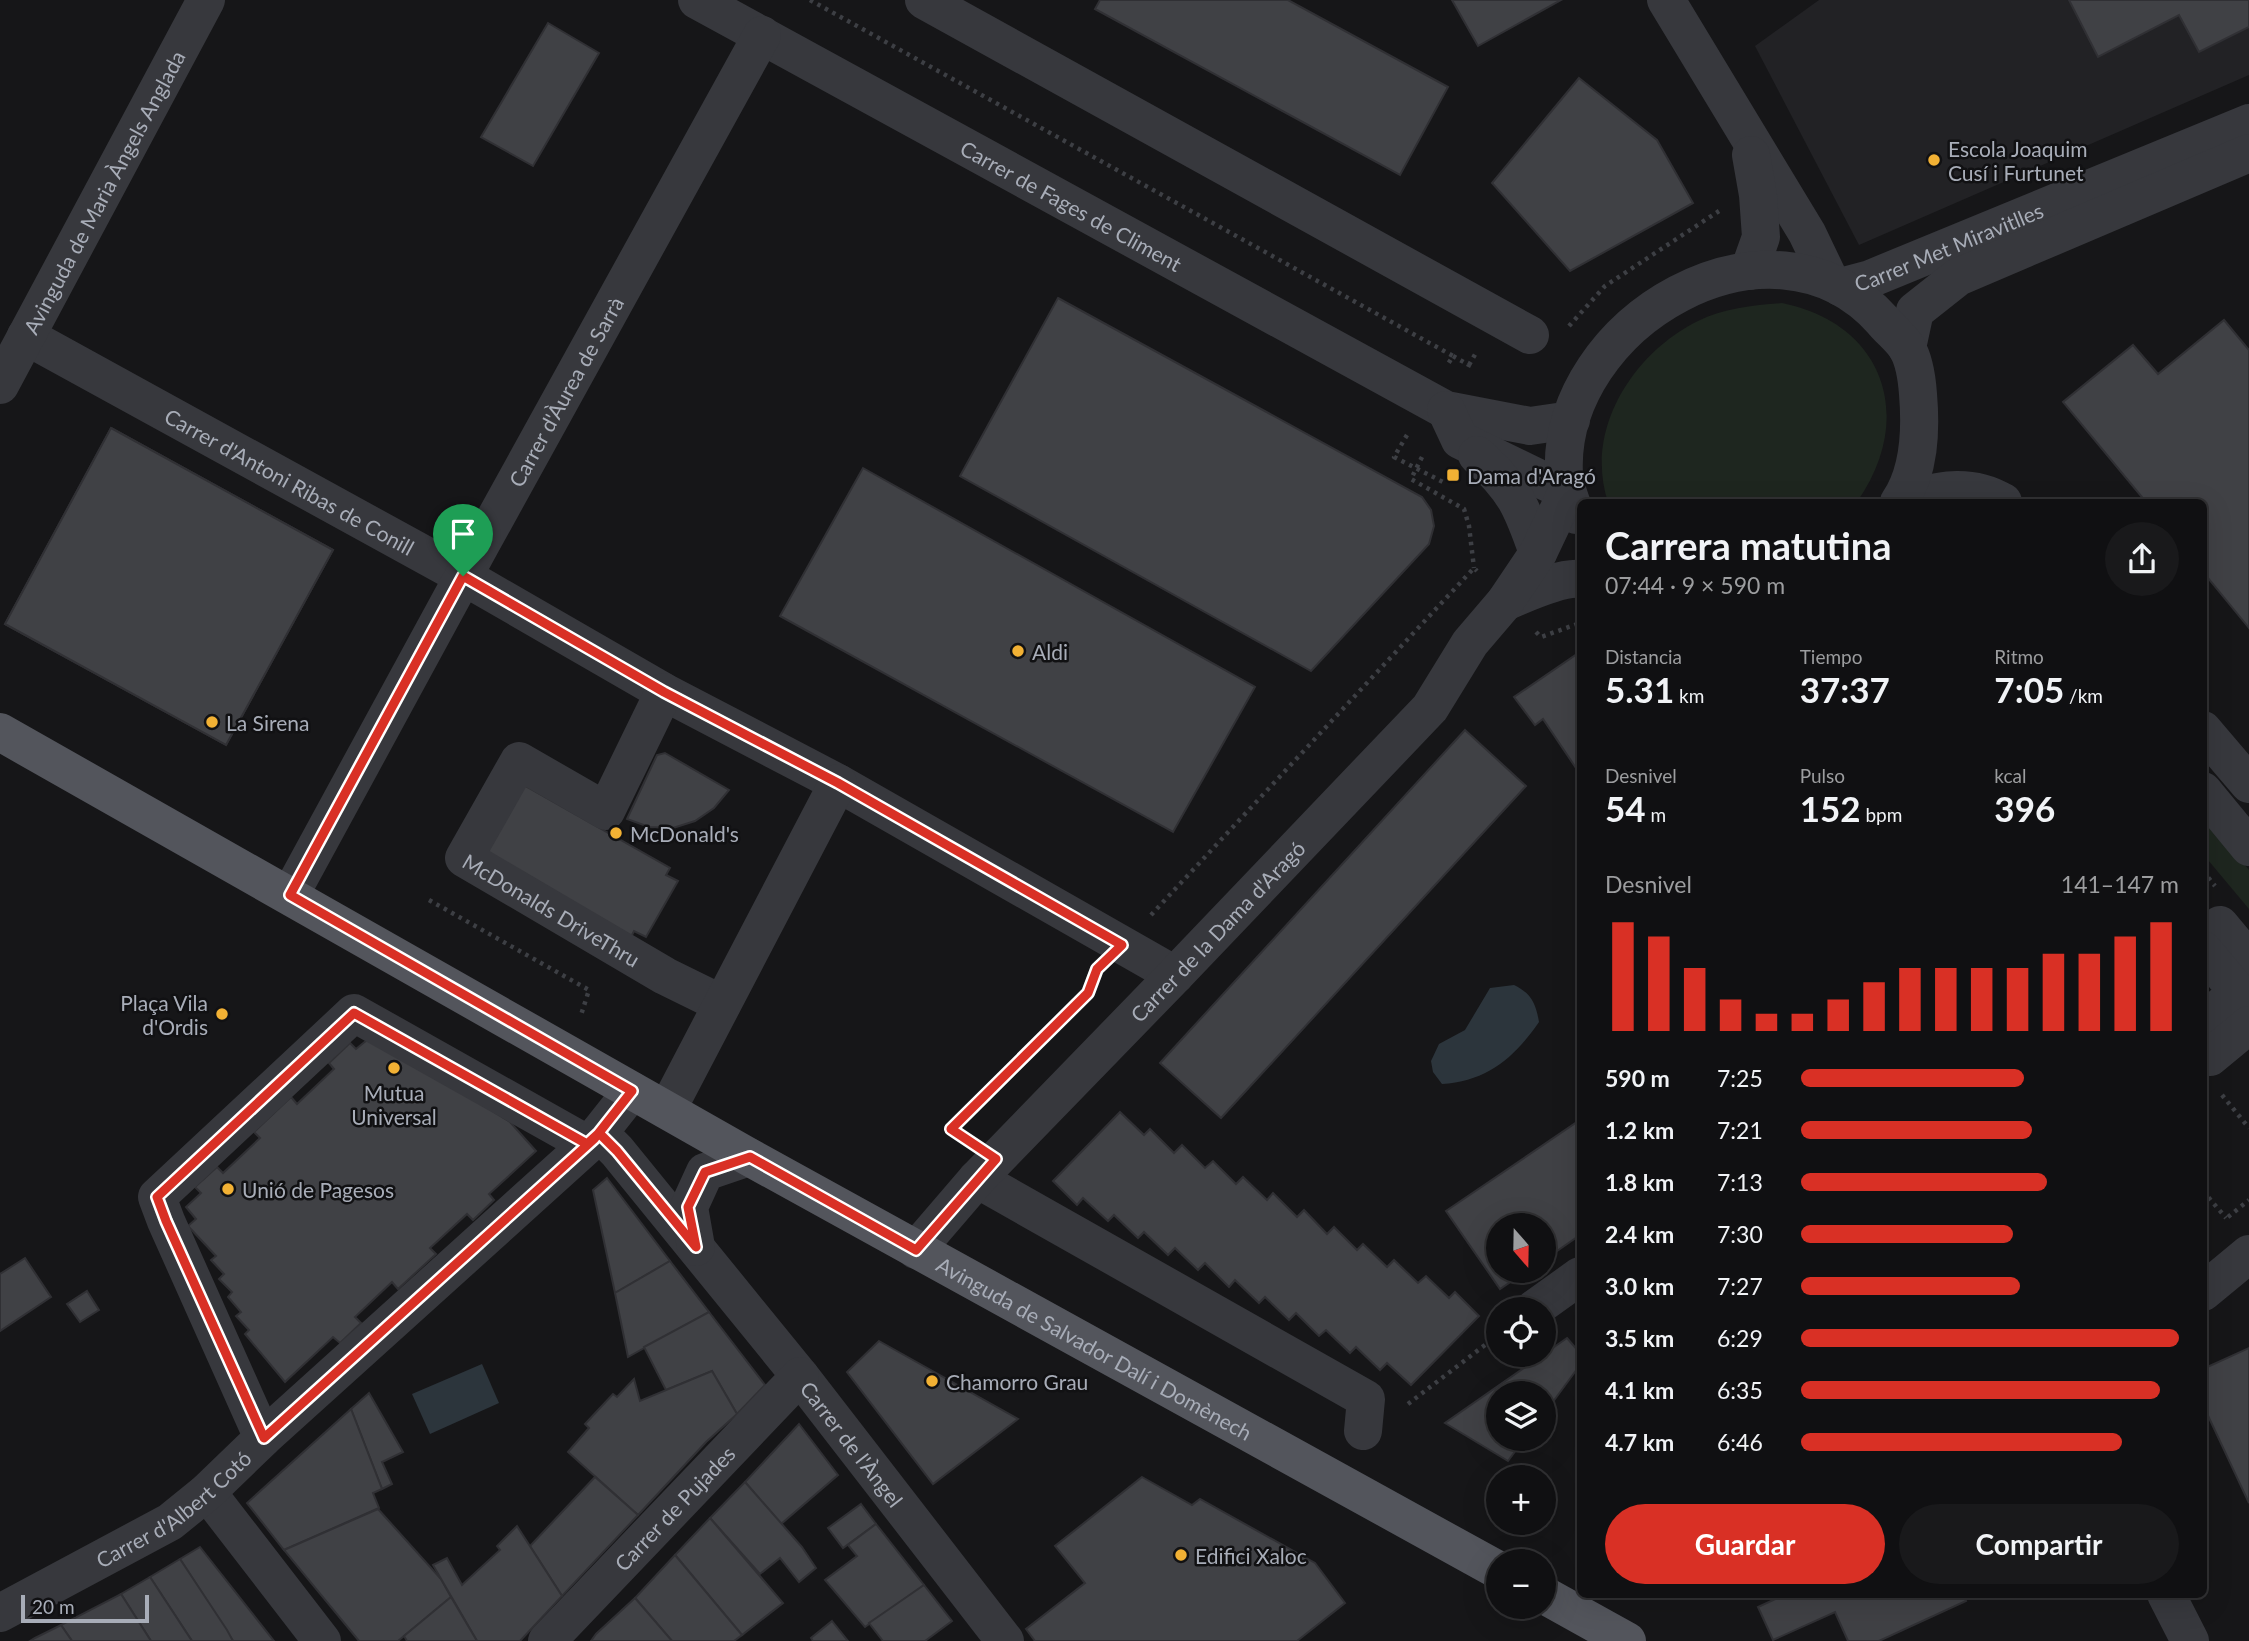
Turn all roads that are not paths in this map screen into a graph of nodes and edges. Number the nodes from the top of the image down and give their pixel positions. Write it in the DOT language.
graph roads {
  1 [pos="206,0"];
  2 [pos="697,0"];
  3 [pos="924,0"];
  4 [pos="1666,0"];
  5 [pos="762,35"];
  6 [pos="2249,123"];
  7 [pos="1746,132"];
  8 [pos="2249,153"];
  9 [pos="1749,271"];
  10 [pos="1835,284"];
  11 [pos="1530,335"];
  12 [pos="26,336"];
  13 [pos="1907,348"];
  14 [pos="0,385"];
  15 [pos="1571,420"];
  16 [pos="1453,425"];
  17 [pos="1567,492"];
  18 [pos="1901,499"];
  19 [pos="1906,499"];
  20 [pos="1997,499"];
  21 [pos="1577,519"];
  22 [pos="1538,553"];
  23 [pos="463,576"];
  24 [pos="1577,578"];
  25 [pos="1505,602"];
  26 [pos="664,692"];
  27 [pos="0,732"];
  28 [pos="2207,735"];
  29 [pos="838,783"];
  30 [pos="2249,785"];
  31 [pos="2207,797"];
  32 [pos="2249,847"];
  33 [pos="290,895"];
  34 [pos="2207,936"];
  35 [pos="2207,955"];
  36 [pos="2249,960"];
  37 [pos="1175,975"];
  38 [pos="722,1004"];
  39 [pos="2207,1018"];
  40 [pos="2249,1025"];
  41 [pos="2207,1054"];
  42 [pos="632,1091"];
  43 [pos="667,1110"];
  44 [pos="593,1139"];
  45 [pos="750,1157"];
  46 [pos="986,1169"];
  47 [pos="696,1247"];
  48 [pos="916,1250"];
  49 [pos="2249,1254"];
  50 [pos="1577,1278"];
  51 [pos="2207,1289"];
  52 [pos="1551,1297"];
  53 [pos="800,1376"];
  54 [pos="1365,1415"];
  55 [pos="264,1438"];
  56 [pos="207,1492"];
  57 [pos="1486,1563"];
  58 [pos="2168,1598"];
  59 [pos="1556,1602"];
  60 [pos="0,1613"];
  61 [pos="322,1641"];
  62 [pos="547,1641"];
  63 [pos="1005,1641"];
  64 [pos="1627,1641"];
  65 [pos="2190,1641"];
  1 -- 12 [label="street, Avinguda de Maria Àngels Anglada"];
  2 -- 5 [label="street, Carrer de Fages de Climent"];
  3 -- 11 [label="street"];
  4 -- 7 [label="street"];
  5 -- 16 [label="street, Carrer de Fages de Climent"];
  5 -- 23 [label="street, Carrer d'Àurea de Sarrà"];
  6 -- 10 [label="street, Carrer Met Miravitlles"];
  7 -- 9 [label="street"];
  7 -- 10 [label="street"];
  8 -- 13 [label="street, Carrer Met Miravitlles"];
  9 -- 10 [label="street"];
  9 -- 15 [label="street"];
  10 -- 13 [label="street"];
  12 -- 14 [label="street, Avinguda de Maria Àngels Anglada"];
  12 -- 23 [label="street, Carrer d'Antoni Ribas de Conill"];
  13 -- 18 [label="street"];
  15 -- 16 [label="street, Carrer de Fages de Climent"];
  15 -- 17 [label="street"];
  16 -- 17 [label="street, Carrer de Fages de Climent"];
  16 -- 22 [label="street, Carrer de Fages de Climent"];
  17 -- 21 [label="street"];
  17 -- 22 [label="street, Carrer de la Dama d'Aragó"];
  19 -- 20 [label="street"];
  22 -- 25 [label="street, Carrer de la Dama d'Aragó"];
  23 -- 26 [label="street, Carrer d'Antoni Ribas de Conill"];
  23 -- 33 [label="street, Carrer d'Àurea de Sarrà"];
  24 -- 25 [label="street, Carrer de la Dama d'Aragó"];
  25 -- 37 [label="street, Carrer de la Dama d'Aragó"];
  26 -- 29 [label="street, Carrer d'Antoni Ribas de Conill"];
  26 -- 38 [label="street, McDonalds DriveThru"];
  27 -- 33 [label="main road, Avinguda de Salvador Dalí i Domènech"];
  28 -- 30 [label="street"];
  29 -- 37 [label="street, Carrer d'Antoni Ribas de Conill"];
  29 -- 38 [label="street"];
  31 -- 32 [label="street"];
  33 -- 42 [label="main road, Avinguda de Salvador Dalí i Domènech"];
  34 -- 36 [label="street"];
  35 -- 39 [label="street"];
  37 -- 46 [label="street, Carrer de la Dama d'Aragó"];
  38 -- 43 [label="street"];
  40 -- 41 [label="street"];
  42 -- 43 [label="main road, Avinguda de Salvador Dalí i Domènech"];
  42 -- 44 [label="street, Carrer d'Albert Cotó"];
  43 -- 45 [label="main road, Avinguda de Salvador Dalí i Domènech"];
  44 -- 47 [label="street, Carrer de l'Àngel"];
  44 -- 55 [label="street, Carrer d'Albert Cotó"];
  44 -- 55 [label="street, Carrer de l'Àngel"];
  45 -- 47 [label="street, Carrer de l'Àngel"];
  45 -- 48 [label="main road, Avinguda de Salvador Dalí i Domènech"];
  46 -- 48 [label="street, Carrer de la Dama d'Aragó"];
  46 -- 54 [label="street"];
  47 -- 53 [label="street, Carrer de l'Àngel"];
  48 -- 57 [label="main road, Avinguda de Salvador Dalí i Domènech"];
  49 -- 51 [label="street"];
  50 -- 52 [label="street"];
  53 -- 62 [label="street, Carrer de Pujades"];
  53 -- 63 [label="street, Carrer de l'Àngel"];
  55 -- 56 [label="street, Carrer d'Albert Cotó"];
  56 -- 60 [label="street, Carrer d'Albert Cotó"];
  56 -- 61 [label="street"];
  58 -- 65 [label="street"];
  59 -- 64 [label="main road"];
}
